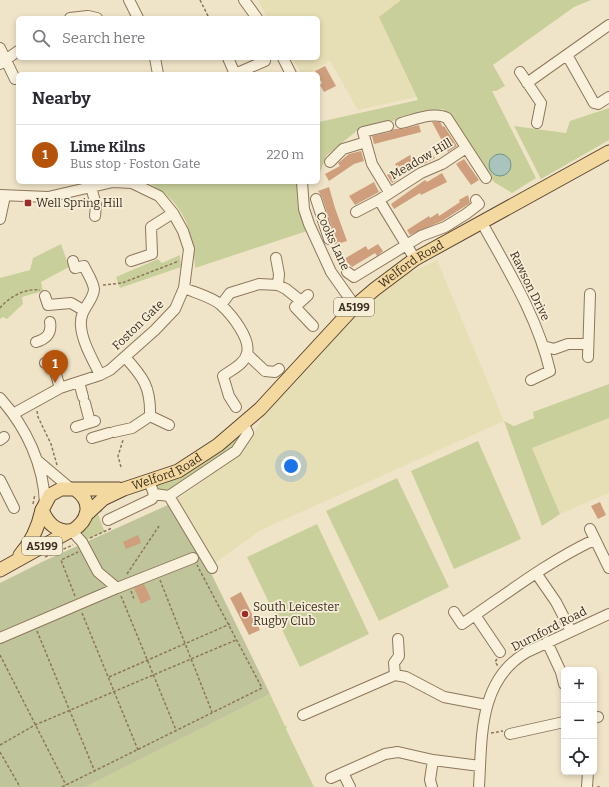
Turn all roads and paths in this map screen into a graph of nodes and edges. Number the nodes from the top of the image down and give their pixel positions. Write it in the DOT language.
graph roads {
  1 [pos="129,0"];
  2 [pos="200,0"];
  3 [pos="247,1"];
  4 [pos="93,14"];
  5 [pos="82,16"];
  6 [pos="137,16"];
  7 [pos="208,16"];
  8 [pos="256,16"];
  9 [pos="609,25"];
  10 [pos="0,48"];
  11 [pos="16,52"];
  12 [pos="566,55"];
  13 [pos="155,60"];
  14 [pos="229,60"];
  15 [pos="284,60"];
  16 [pos="265,61"];
  17 [pos="2,62"];
  18 [pos="158,72"];
  19 [pos="234,72"];
  20 [pos="240,72"];
  21 [pos="290,72"];
  22 [pos="520,72"];
  23 [pos="15,79"];
  24 [pos="527,83"];
  25 [pos="609,98"];
  26 [pos="401,123"];
  27 [pos="537,123"];
  28 [pos="388,126"];
  29 [pos="365,137"];
  30 [pos="466,148"];
  31 [pos="609,152"];
  32 [pos="330,162"];
  33 [pos="486,178"];
  34 [pos="136,184"];
  35 [pos="302,184"];
  36 [pos="95,185"];
  37 [pos="389,192"];
  38 [pos="2,195"];
  39 [pos="316,199"];
  40 [pos="379,200"];
  41 [pos="476,200"];
  42 [pos="356,212"];
  43 [pos="173,213"];
  44 [pos="95,216"];
  45 [pos="0,219"];
  46 [pos="322,219"];
  47 [pos="482,223"];
  48 [pos="309,224"];
  49 [pos="329,239"];
  50 [pos="406,245"];
  51 [pos="188,258"];
  52 [pos="276,258"];
  53 [pos="415,259"];
  54 [pos="73,261"];
  55 [pos="131,261"];
  56 [pos="347,272"];
  57 [pos="96,284"];
  58 [pos="278,285"];
  59 [pos="184,288"];
  60 [pos="590,294"];
  61 [pos="46,301"];
  62 [pos="221,305"];
  63 [pos="355,306"];
  64 [pos="0,308"];
  65 [pos="83,310"];
  66 [pos="313,326"];
  67 [pos="36,342"];
  68 [pos="588,344"];
  69 [pos="543,346"];
  70 [pos="247,354"];
  71 [pos="125,357"];
  72 [pos="588,357"];
  73 [pos="45,363"];
  74 [pos="279,368"];
  75 [pos="100,375"];
  76 [pos="531,380"];
  77 [pos="79,382"];
  78 [pos="60,388"];
  79 [pos="0,398"];
  80 [pos="35,401"];
  81 [pos="236,408"];
  82 [pos="13,414"];
  83 [pos="150,416"];
  84 [pos="243,423"];
  85 [pos="169,425"];
  86 [pos="76,427"];
  87 [pos="115,432"];
  88 [pos="89,440"];
  89 [pos="38,461"];
  90 [pos="121,467"];
  91 [pos="54,476"];
  92 [pos="149,481"];
  93 [pos="1,486"];
  94 [pos="73,489"];
  95 [pos="124,489"];
  96 [pos="35,492"];
  97 [pos="154,494"];
  98 [pos="169,496"];
  99 [pos="14,508"];
  100 [pos="40,508"];
  101 [pos="85,517"];
  102 [pos="118,525"];
  103 [pos="159,526"];
  104 [pos="106,527"];
  105 [pos="590,528"];
  106 [pos="71,531"];
  107 [pos="594,540"];
  108 [pos="84,545"];
  109 [pos="44,557"];
  110 [pos="193,558"];
  111 [pos="15,561"];
  112 [pos="212,568"];
  113 [pos="609,568"];
  114 [pos="0,570"];
  115 [pos="157,573"];
  116 [pos="536,573"];
  117 [pos="118,588"];
  118 [pos="78,605"];
  119 [pos="454,612"];
  120 [pos="609,614"];
  121 [pos="475,615"];
  122 [pos="34,624"];
  123 [pos="230,624"];
  124 [pos="571,631"];
  125 [pos="0,638"];
  126 [pos="236,639"];
  127 [pos="398,639"];
  128 [pos="547,642"];
  129 [pos="186,644"];
  130 [pos="500,652"];
  131 [pos="0,656"];
  132 [pos="192,659"];
  133 [pos="147,660"];
  134 [pos="561,672"];
  135 [pos="153,675"];
  136 [pos="395,675"];
  137 [pos="109,677"];
  138 [pos="115,691"];
  139 [pos="486,706"];
  140 [pos="69,710"];
  141 [pos="212,712"];
  142 [pos="303,715"];
  143 [pos="561,723"];
  144 [pos="35,725"];
  145 [pos="176,730"];
  146 [pos="483,733"];
  147 [pos="510,734"];
  148 [pos="0,745"];
  149 [pos="138,750"];
  150 [pos="0,752"];
  151 [pos="433,760"];
  152 [pos="480,766"];
  153 [pos="95,772"];
  154 [pos="343,773"];
  155 [pos="588,775"];
  156 [pos="331,778"];
  157 [pos="66,785"];
  158 [pos="590,786"];
  159 [pos="20,787"];
  160 [pos="62,787"];
  161 [pos="350,787"];
  162 [pos="432,787"];
  163 [pos="479,787"];
  164 [pos="600,787"];
  1 -- 6 [label="street"];
  2 -- 7 [label="path"];
  3 -- 8 [label="street"];
  4 -- 5 [label="street"];
  9 -- 12 [label="street"];
  10 -- 17 [label="street"];
  11 -- 17 [label="street"];
  12 -- 24 [label="street"];
  12 -- 25 [label="street"];
  13 -- 18 [label="street"];
  14 -- 19 [label="street"];
  15 -- 21 [label="street"];
  16 -- 20 [label="street"];
  17 -- 23 [label="street"];
  22 -- 24 [label="street"];
  24 -- 27 [label="street"];
  26 -- 30 [label="street, Meadow Hill"];
  28 -- 29 [label="street"];
  29 -- 32 [label="street"];
  29 -- 37 [label="street, Meadow Hill"];
  30 -- 33 [label="street, Meadow Hill"];
  30 -- 37 [label="street, Meadow Hill"];
  31 -- 47 [label="main road, Welford Road / A5199"];
  34 -- 43 [label="street, Foston Gate"];
  35 -- 48 [label="street, Cooks Lane"];
  36 -- 38 [label="street, Foston Gate"];
  36 -- 44 [label="street"];
  37 -- 40 [label="street, Meadow Hill"];
  38 -- 45 [label="street"];
  39 -- 46 [label="street, Cooks Lane"];
  40 -- 42 [label="street, Meadow Hill"];
  40 -- 50 [label="street"];
  41 -- 50 [label="street, Welford Road"];
  43 -- 51 [label="street, Foston Gate"];
  43 -- 55 [label="street"];
  46 -- 48 [label="street"];
  46 -- 49 [label="street, Cooks Lane"];
  47 -- 53 [label="main road, Welford Road / A5199"];
  47 -- 69 [label="street, Rawson Drive"];
  48 -- 63 [label="street, Cooks Lane"];
  49 -- 56 [label="path"];
  50 -- 53 [label="street"];
  50 -- 56 [label="street"];
  51 -- 57 [label="path"];
  51 -- 59 [label="street, Foston Gate"];
  52 -- 58 [label="street"];
  53 -- 63 [label="main road, Welford Road / A5199"];
  54 -- 57 [label="street"];
  57 -- 65 [label="street"];
  58 -- 62 [label="street"];
  58 -- 66 [label="street"];
  59 -- 62 [label="street"];
  59 -- 71 [label="street, Foston Gate"];
  60 -- 68 [label="street"];
  61 -- 64 [label="path"];
  61 -- 65 [label="street"];
  61 -- 67 [label="street"];
  62 -- 70 [label="street"];
  63 -- 84 [label="main road, Welford Road / A5199"];
  65 -- 75 [label="street"];
  68 -- 69 [label="street"];
  68 -- 72 [label="street"];
  69 -- 76 [label="street, Rawson Drive"];
  70 -- 74 [label="street"];
  70 -- 81 [label="street"];
  71 -- 75 [label="street, Foston Gate"];
  71 -- 83 [label="street"];
  73 -- 78 [label="street"];
  75 -- 77 [label="street, Foston Gate"];
  77 -- 78 [label="street, Foston Gate"];
  77 -- 86 [label="street"];
  78 -- 80 [label="street, Foston Gate"];
  79 -- 82 [label="street"];
  80 -- 82 [label="street, Foston Gate"];
  80 -- 91 [label="path"];
  82 -- 89 [label="street"];
  83 -- 85 [label="street"];
  83 -- 87 [label="street"];
  84 -- 92 [label="main road, Welford Road / A5199"];
  84 -- 98 [label="street"];
  87 -- 88 [label="street"];
  87 -- 90 [label="path"];
  89 -- 91 [label="street"];
  89 -- 100 [label="street"];
  91 -- 94 [label="street"];
  92 -- 95 [label="main road, Welford Road / A5199"];
  92 -- 97 [label="street"];
  93 -- 99 [label="street"];
  94 -- 95 [label="main road, Welford Road / A5199"];
  94 -- 100 [label="main road"];
  94 -- 101 [label="main road"];
  95 -- 101 [label="main road, Welford Road / A5199"];
  96 -- 100 [label="path"];
  97 -- 98 [label="street"];
  97 -- 104 [label="street"];
  98 -- 112 [label="street"];
  100 -- 106 [label="main road"];
  100 -- 111 [label="main road, A5199"];
  101 -- 106 [label="main road"];
  101 -- 108 [label="street"];
  102 -- 104 [label="path"];
  103 -- 117 [label="path"];
  104 -- 108 [label="path"];
  105 -- 107 [label="street"];
  106 -- 108 [label="street"];
  106 -- 111 [label="main road, A5199"];
  107 -- 113 [label="street"];
  107 -- 116 [label="street"];
  108 -- 109 [label="path"];
  108 -- 117 [label="street"];
  108 -- 118 [label="path"];
  110 -- 115 [label="street"];
  110 -- 123 [label="path"];
  111 -- 114 [label="main road, A5199"];
  115 -- 117 [label="street"];
  115 -- 129 [label="path"];
  116 -- 121 [label="street"];
  116 -- 124 [label="street"];
  117 -- 118 [label="street"];
  117 -- 133 [label="path"];
  118 -- 122 [label="street"];
  118 -- 137 [label="path"];
  119 -- 121 [label="street"];
  120 -- 124 [label="street, Durnford Road"];
  121 -- 130 [label="street"];
  122 -- 125 [label="street"];
  122 -- 140 [label="path"];
  123 -- 126 [label="path"];
  123 -- 129 [label="path"];
  124 -- 128 [label="street, Durnford Road"];
  126 -- 132 [label="path"];
  126 -- 141 [label="path"];
  127 -- 136 [label="street"];
  128 -- 134 [label="street"];
  128 -- 139 [label="street, Durnford Road"];
  129 -- 132 [label="path"];
  129 -- 133 [label="path"];
  131 -- 144 [label="path"];
  132 -- 135 [label="path"];
  132 -- 141 [label="path"];
  133 -- 135 [label="path"];
  133 -- 137 [label="path"];
  135 -- 138 [label="path"];
  135 -- 145 [label="path"];
  136 -- 139 [label="street"];
  136 -- 142 [label="street"];
  137 -- 138 [label="path"];
  138 -- 140 [label="path"];
  138 -- 149 [label="path"];
  139 -- 146 [label="street, Durnford Road"];
  140 -- 144 [label="path"];
  140 -- 153 [label="path"];
  141 -- 145 [label="path"];
  143 -- 147 [label="street"];
  144 -- 148 [label="path"];
  144 -- 157 [label="path"];
  145 -- 149 [label="path"];
  146 -- 147 [label="path"];
  146 -- 152 [label="street, Durnford Road"];
  149 -- 153 [label="path"];
  150 -- 159 [label="path"];
  151 -- 152 [label="street"];
  151 -- 154 [label="street"];
  151 -- 162 [label="street"];
  152 -- 163 [label="street, Durnford Road"];
  153 -- 157 [label="path"];
  154 -- 156 [label="street"];
  154 -- 161 [label="street"];
  155 -- 158 [label="street"];
  157 -- 160 [label="path"];
  158 -- 164 [label="path"];
}
